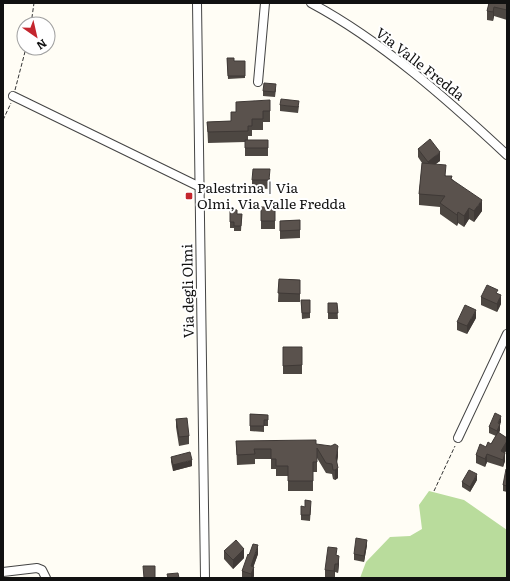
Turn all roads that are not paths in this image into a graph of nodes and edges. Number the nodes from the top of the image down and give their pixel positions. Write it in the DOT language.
graph roads {
  1 [pos="196,3"];
  2 [pos="265,3"];
  3 [pos="311,3"];
  4 [pos="258,82"];
  5 [pos="13,96"];
  6 [pos="507,154"];
  7 [pos="200,187"];
  8 [pos="507,334"];
  9 [pos="458,438"];
  10 [pos="3,572"];
  11 [pos="46,578"];
  12 [pos="205,578"];
  1 -- 7 [label="street, Via degli Olmi"];
  2 -- 4 [label="street"];
  3 -- 6 [label="street, Via Valle Fredda"];
  5 -- 7 [label="street"];
  7 -- 12 [label="street, Via degli Olmi"];
  8 -- 9 [label="street"];
  10 -- 11 [label="street"];
}
